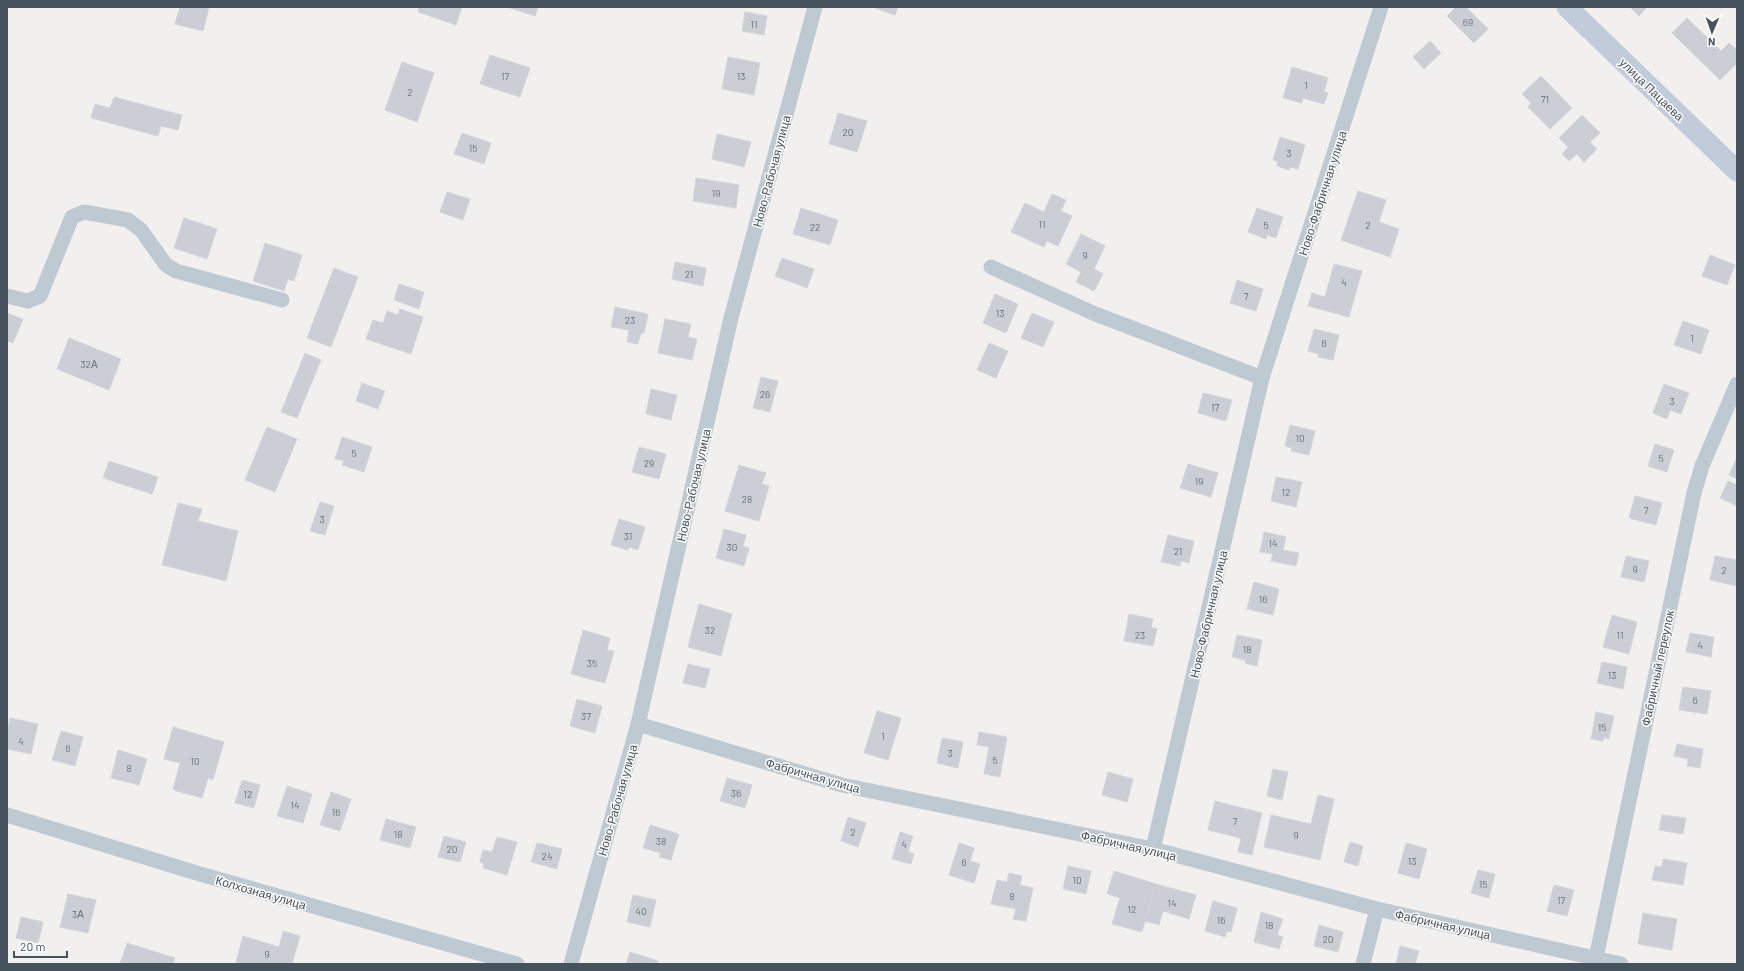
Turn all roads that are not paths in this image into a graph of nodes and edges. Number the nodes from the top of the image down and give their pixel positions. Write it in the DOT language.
graph roads {
  1 [pos="815,7"];
  2 [pos="1381,7"];
  3 [pos="1567,7"];
  4 [pos="1737,171"];
  5 [pos="991,267"];
  6 [pos="7,296"];
  7 [pos="282,300"];
  8 [pos="1262,378"];
  9 [pos="1737,384"];
  10 [pos="638,724"];
  11 [pos="7,815"];
  12 [pos="1153,849"];
  13 [pos="1377,908"];
  14 [pos="1596,958"];
  15 [pos="517,964"];
  16 [pos="571,964"];
  17 [pos="1363,964"];
  18 [pos="1620,964"];
  1 -- 10 [label="street, Ново-Рабочая улица"];
  2 -- 8 [label="street, Ново-Фабричная улица"];
  3 -- 4 [label="street, улица Пацаева"];
  5 -- 8 [label="street"];
  6 -- 7 [label="street"];
  8 -- 12 [label="street, Ново-Фабричная улица"];
  9 -- 14 [label="street, Фабричный переулок"];
  10 -- 12 [label="street, Фабричная улица"];
  10 -- 16 [label="street, Ново-Рабочая улица"];
  11 -- 15 [label="street, Колхозная улица"];
  12 -- 13 [label="street, Фабричная улица"];
  13 -- 14 [label="street, Фабричная улица"];
  13 -- 17 [label="street"];
  14 -- 18 [label="street, Фабричная улица"];
}
